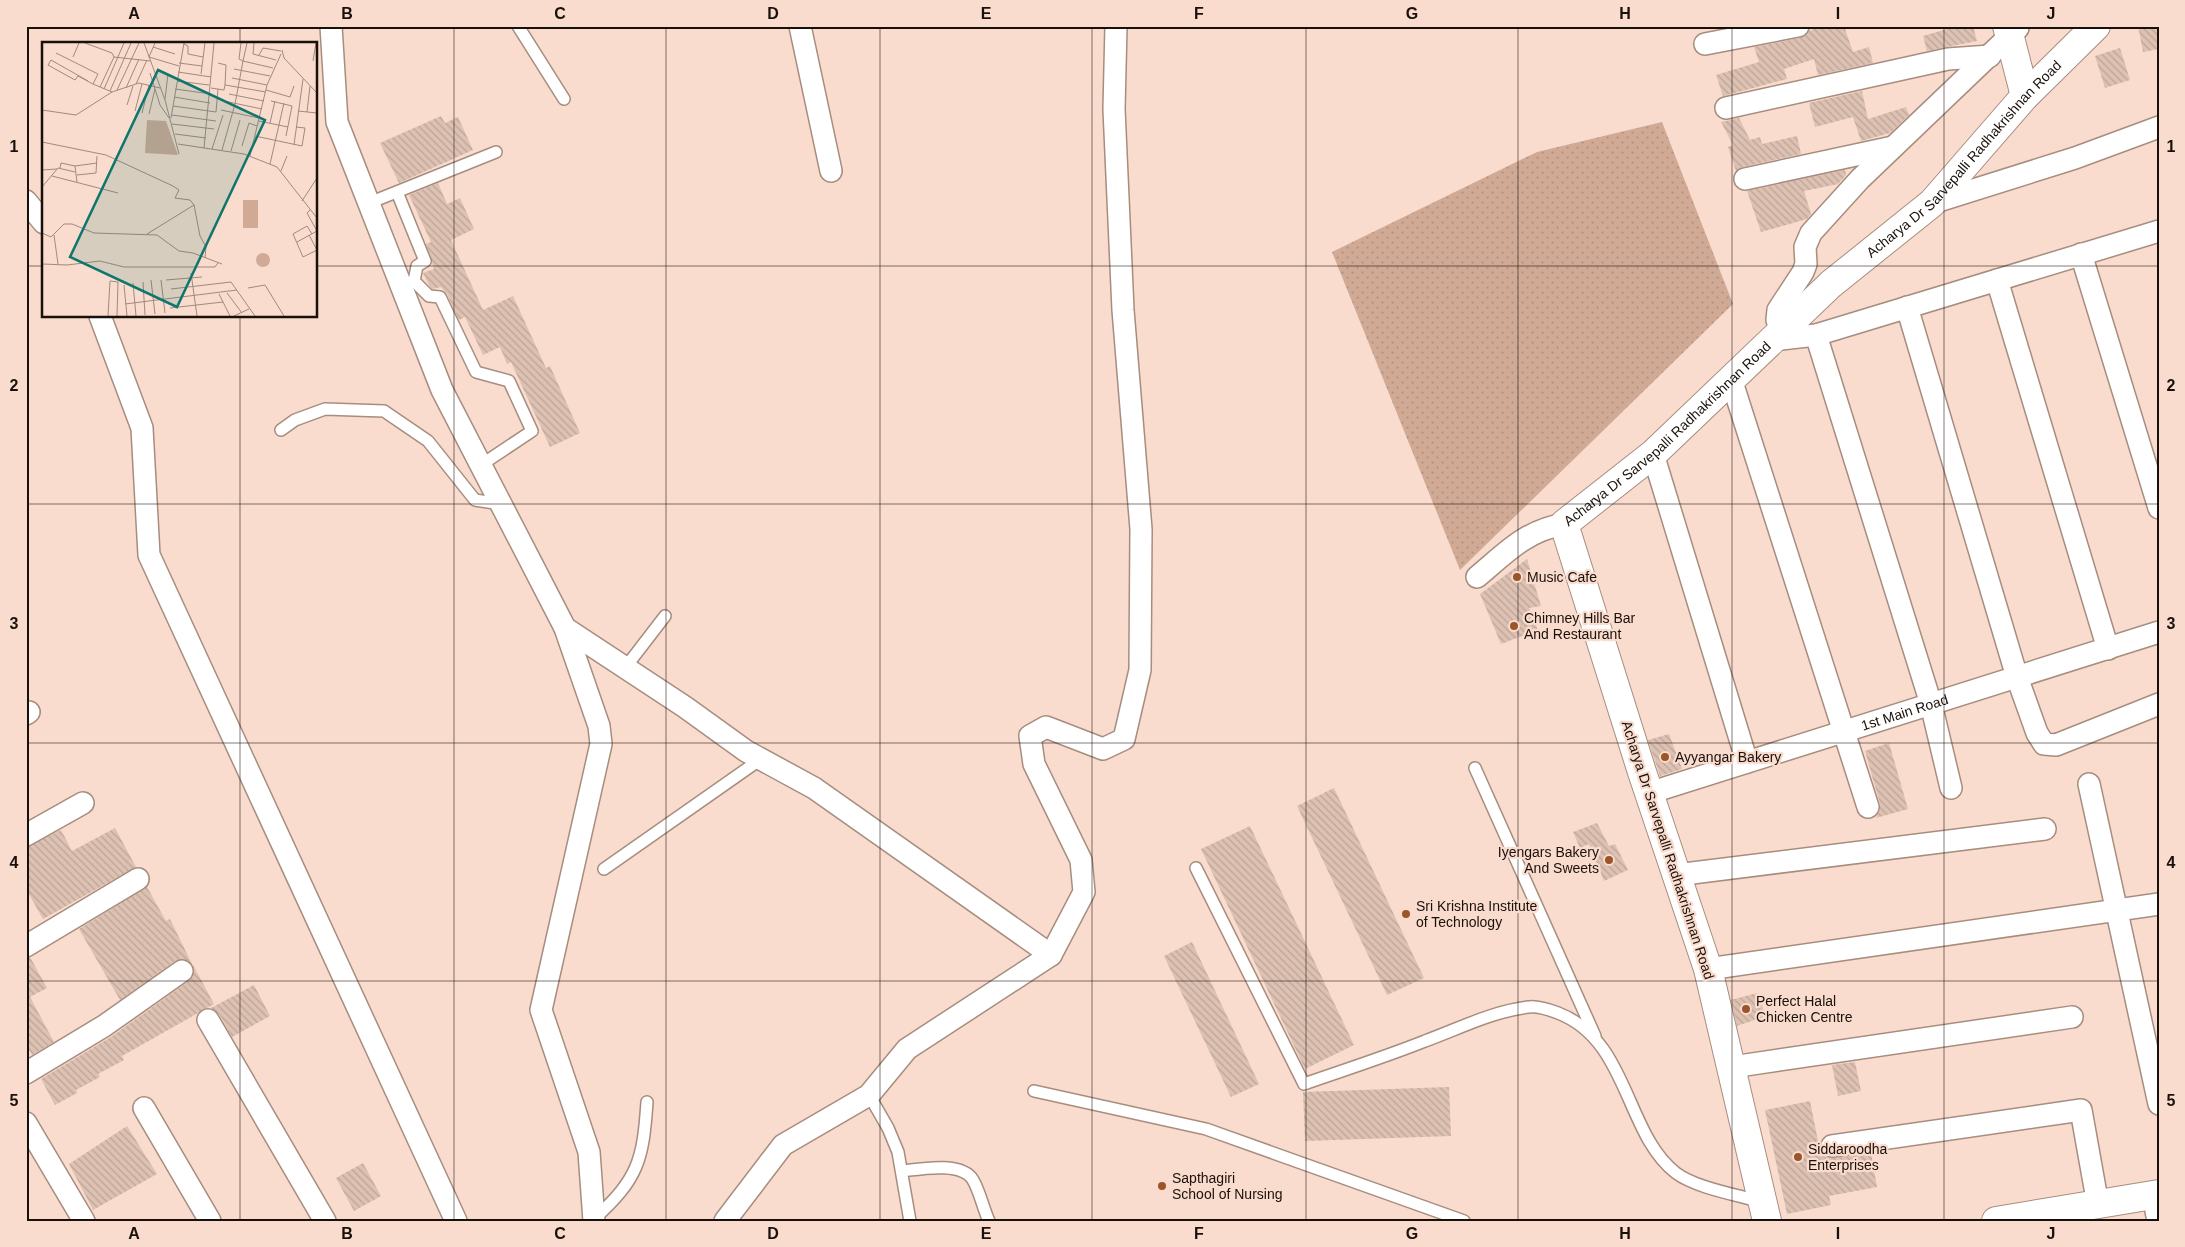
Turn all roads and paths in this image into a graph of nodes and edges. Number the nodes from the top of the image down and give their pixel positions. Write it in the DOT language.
graph roads {
  1 [pos="331,26"];
  2 [pos="518,26"];
  3 [pos="800,26"];
  4 [pos="1116,26"];
  5 [pos="1798,26"];
  6 [pos="2096,26"];
  7 [pos="2012,30"];
  8 [pos="1705,44"];
  9 [pos="1990,56"];
  10 [pos="2025,96"];
  11 [pos="564,99"];
  12 [pos="1726,108"];
  13 [pos="2159,127"];
  14 [pos="1893,147"];
  15 [pos="496,152"];
  16 [pos="831,171"];
  17 [pos="1745,179"];
  18 [pos="397,192"];
  19 [pos="26,201"];
  20 [pos="369,203"];
  21 [pos="1932,203"];
  22 [pos="42,220"];
  23 [pos="2159,231"];
  24 [pos="2081,254"];
  25 [pos="1997,280"];
  26 [pos="1907,307"];
  27 [pos="101,318"];
  28 [pos="1816,335"];
  29 [pos="1777,336"];
  30 [pos="1732,380"];
  31 [pos="281,430"];
  32 [pos="1653,454"];
  33 [pos="481,465"];
  34 [pos="501,504"];
  35 [pos="2159,508"];
  36 [pos="1564,524"];
  37 [pos="1477,577"];
  38 [pos="665,616"];
  39 [pos="565,628"];
  40 [pos="2159,632"];
  41 [pos="2108,649"];
  42 [pos="625,668"];
  43 [pos="2017,677"];
  44 [pos="1931,704"];
  45 [pos="2159,704"];
  46 [pos="1843,732"];
  47 [pos="761,759"];
  48 [pos="1748,762"];
  49 [pos="1475,768"];
  50 [pos="2089,784"];
  51 [pos="1951,788"];
  52 [pos="1649,793"];
  53 [pos="83,803"];
  54 [pos="1868,807"];
  55 [pos="2045,829"];
  56 [pos="26,835"];
  57 [pos="1196,868"];
  58 [pos="604,869"];
  59 [pos="1676,875"];
  60 [pos="138,879"];
  61 [pos="2159,904"];
  62 [pos="2117,910"];
  63 [pos="26,946"];
  64 [pos="1051,955"];
  65 [pos="1708,969"];
  66 [pos="182,971"];
  67 [pos="2072,1017"];
  68 [pos="208,1020"];
  69 [pos="1598,1042"];
  70 [pos="1732,1067"];
  71 [pos="26,1073"];
  72 [pos="1034,1091"];
  73 [pos="869,1095"];
  74 [pos="647,1102"];
  75 [pos="2159,1104"];
  76 [pos="144,1108"];
  77 [pos="26,1123"];
  78 [pos="1832,1146"];
  79 [pos="902,1171"];
  80 [pos="2156,1203"];
  81 [pos="2098,1205"];
  82 [pos="1766,1212"];
  83 [pos="594,1220"];
  84 [pos="84,1221"];
  85 [pos="210,1221"];
  86 [pos="324,1221"];
  87 [pos="456,1221"];
  88 [pos="725,1221"];
  89 [pos="910,1221"];
  90 [pos="989,1221"];
  91 [pos="1464,1221"];
  92 [pos="1996,1221"];
  1 -- 20 [label="street"];
  2 -- 11 [label="lane"];
  3 -- 16 [label="street"];
  4 -- 64 [label="street"];
  5 -- 8 [label="street"];
  6 -- 10 [label="street, Acharya Dr Sarvepalli Radhakrishnan Road"];
  7 -- 9 [label="street"];
  7 -- 10 [label="street"];
  9 -- 12 [label="street"];
  9 -- 14 [label="street"];
  10 -- 21 [label="street, Acharya Dr Sarvepalli Radhakrishnan Road"];
  13 -- 21 [label="street"];
  14 -- 17 [label="street"];
  14 -- 29 [label="street"];
  15 -- 18 [label="lane"];
  18 -- 20 [label="lane"];
  18 -- 33 [label="lane"];
  19 -- 22 [label="street"];
  20 -- 33 [label="street"];
  21 -- 29 [label="street, Acharya Dr Sarvepalli Radhakrishnan Road"];
  23 -- 24 [label="street"];
  24 -- 25 [label="street"];
  24 -- 35 [label="street"];
  25 -- 26 [label="street"];
  25 -- 41 [label="street"];
  26 -- 28 [label="street"];
  26 -- 43 [label="street"];
  27 -- 87 [label="street"];
  28 -- 29 [label="street"];
  28 -- 44 [label="street"];
  29 -- 30 [label="street, Acharya Dr Sarvepalli Radhakrishnan Road"];
  30 -- 32 [label="street, Acharya Dr Sarvepalli Radhakrishnan Road"];
  30 -- 46 [label="street"];
  31 -- 34 [label="lane"];
  32 -- 36 [label="street, Acharya Dr Sarvepalli Radhakrishnan Road"];
  32 -- 48 [label="street"];
  33 -- 34 [label="street"];
  34 -- 39 [label="street"];
  36 -- 37 [label="street"];
  36 -- 52 [label="street, Acharya Dr Sarvepalli Radhakrishnan Road"];
  38 -- 42 [label="lane"];
  39 -- 42 [label="street"];
  39 -- 83 [label="street"];
  40 -- 41 [label="street, 1st Main Road"];
  41 -- 43 [label="street, 1st Main Road"];
  42 -- 47 [label="street"];
  43 -- 44 [label="street, 1st Main Road"];
  43 -- 45 [label="street"];
  44 -- 46 [label="street, 1st Main Road"];
  44 -- 51 [label="street"];
  46 -- 48 [label="street, 1st Main Road"];
  46 -- 54 [label="street"];
  47 -- 58 [label="lane"];
  47 -- 64 [label="street"];
  48 -- 52 [label="street, 1st Main Road"];
  49 -- 69 [label="lane"];
  50 -- 62 [label="street"];
  52 -- 59 [label="street, Acharya Dr Sarvepalli Radhakrishnan Road"];
  53 -- 56 [label="street"];
  55 -- 59 [label="street"];
  57 -- 69 [label="lane"];
  59 -- 65 [label="street, Acharya Dr Sarvepalli Radhakrishnan Road"];
  60 -- 63 [label="street"];
  61 -- 62 [label="street"];
  62 -- 65 [label="street"];
  62 -- 75 [label="street"];
  64 -- 73 [label="street"];
  65 -- 70 [label="street, Acharya Dr Sarvepalli Radhakrishnan Road"];
  66 -- 71 [label="street"];
  67 -- 70 [label="street"];
  68 -- 86 [label="street"];
  69 -- 82 [label="lane"];
  70 -- 82 [label="street, Acharya Dr Sarvepalli Radhakrishnan Road"];
  72 -- 91 [label="lane"];
  73 -- 79 [label="lane"];
  73 -- 88 [label="street"];
  74 -- 83 [label="lane"];
  76 -- 85 [label="street"];
  77 -- 84 [label="street"];
  78 -- 81 [label="street"];
  79 -- 89 [label="lane"];
  79 -- 90 [label="lane"];
  80 -- 81 [label="street"];
  81 -- 92 [label="street"];
}
